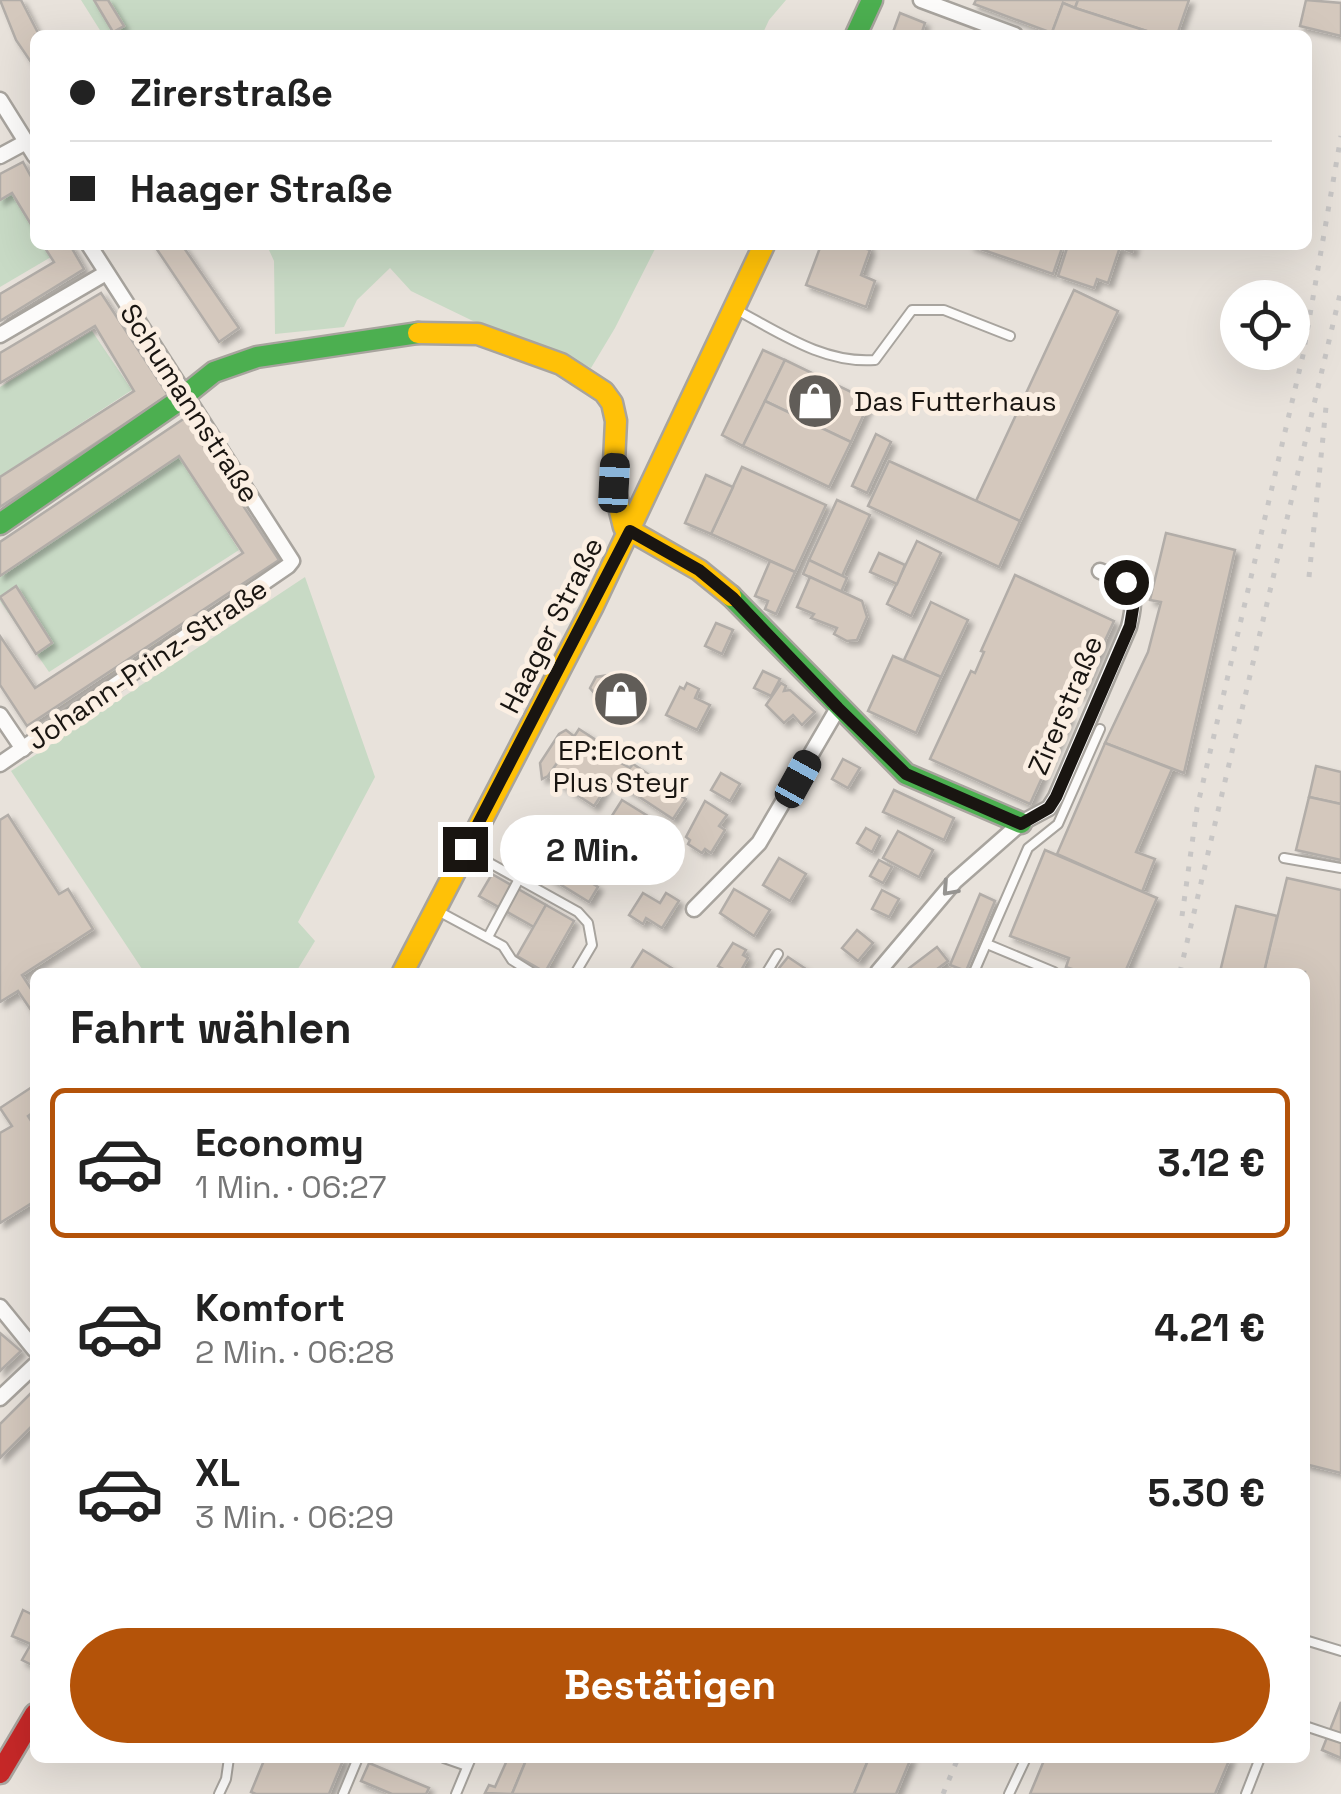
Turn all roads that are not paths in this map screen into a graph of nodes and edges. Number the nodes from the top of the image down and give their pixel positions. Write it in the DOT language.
graph roads {
  1 [pos="872,0"];
  2 [pos="921,0"];
  3 [pos="858,30"];
  4 [pos="1002,30"];
  5 [pos="0,100"];
  6 [pos="26,142"];
  7 [pos="30,148"];
  8 [pos="0,156"];
  9 [pos="92,250"];
  10 [pos="762,250"];
  11 [pos="106,273"];
  12 [pos="736,309"];
  13 [pos="0,335"];
  14 [pos="1010,336"];
  15 [pos="185,393"];
  16 [pos="0,524"];
  17 [pos="630,531"];
  18 [pos="292,561"];
  19 [pos="1100,570"];
  20 [pos="838,708"];
  21 [pos="0,715"];
  22 [pos="1100,729"];
  23 [pos="24,749"];
  24 [pos="0,764"];
  25 [pos="1021,824"];
  26 [pos="465,849"];
  27 [pos="1284,858"];
  28 [pos="1341,868"];
  29 [pos="519,879"];
  30 [pos="434,909"];
  31 [pos="694,909"];
  32 [pos="488,937"];
  33 [pos="987,944"];
  34 [pos="778,954"];
  35 [pos="405,968"];
  36 [pos="524,968"];
  37 [pos="578,968"];
  38 [pos="769,968"];
  39 [pos="881,968"];
  40 [pos="976,968"];
  41 [pos="1044,968"];
  42 [pos="0,1308"];
  43 [pos="30,1344"];
  44 [pos="30,1370"];
  45 [pos="0,1398"];
  46 [pos="1310,1642"];
  47 [pos="1341,1651"];
  48 [pos="30,1722"];
  49 [pos="1310,1728"];
  50 [pos="1341,1738"];
  51 [pos="228,1763"];
  52 [pos="356,1763"];
  53 [pos="469,1763"];
  54 [pos="1024,1763"];
  55 [pos="1258,1763"];
  56 [pos="0,1773"];
  57 [pos="219,1794"];
  58 [pos="343,1794"];
  59 [pos="456,1794"];
  60 [pos="1010,1794"];
  61 [pos="1246,1794"];
  1 -- 3 [label="street"];
  2 -- 4 [label="street"];
  5 -- 6 [label="street"];
  6 -- 7 [label="street"];
  6 -- 8 [label="street"];
  9 -- 11 [label="street, Schumannstraße"];
  10 -- 12 [label="street, Haager Straße"];
  11 -- 13 [label="street"];
  11 -- 15 [label="street, Schumannstraße"];
  12 -- 14 [label="lane"];
  12 -- 17 [label="street, Haager Straße"];
  15 -- 16 [label="street"];
  15 -- 17 [label="street"];
  15 -- 18 [label="street, Schumannstraße"];
  17 -- 20 [label="street"];
  17 -- 26 [label="street, Haager Straße"];
  18 -- 23 [label="street, Johann-Prinz-Straße"];
  19 -- 25 [label="street, Zirerstraße"];
  20 -- 25 [label="street"];
  20 -- 31 [label="street"];
  21 -- 23 [label="street"];
  22 -- 33 [label="lane"];
  23 -- 24 [label="street, Johann-Prinz-Straße"];
  25 -- 39 [label="street, one-way"];
  26 -- 29 [label="lane"];
  26 -- 30 [label="street, Haager Straße"];
  27 -- 28 [label="lane"];
  29 -- 32 [label="lane"];
  29 -- 37 [label="lane"];
  30 -- 32 [label="lane"];
  30 -- 35 [label="street, Haager Straße"];
  32 -- 36 [label="lane"];
  33 -- 40 [label="lane"];
  33 -- 41 [label="lane"];
  34 -- 38 [label="lane"];
  42 -- 43 [label="street"];
  44 -- 45 [label="street"];
  46 -- 47 [label="lane"];
  48 -- 56 [label="street"];
  49 -- 50 [label="lane"];
  51 -- 57 [label="lane"];
  52 -- 58 [label="lane"];
  53 -- 59 [label="lane"];
  54 -- 60 [label="lane"];
  55 -- 61 [label="lane"];
}
